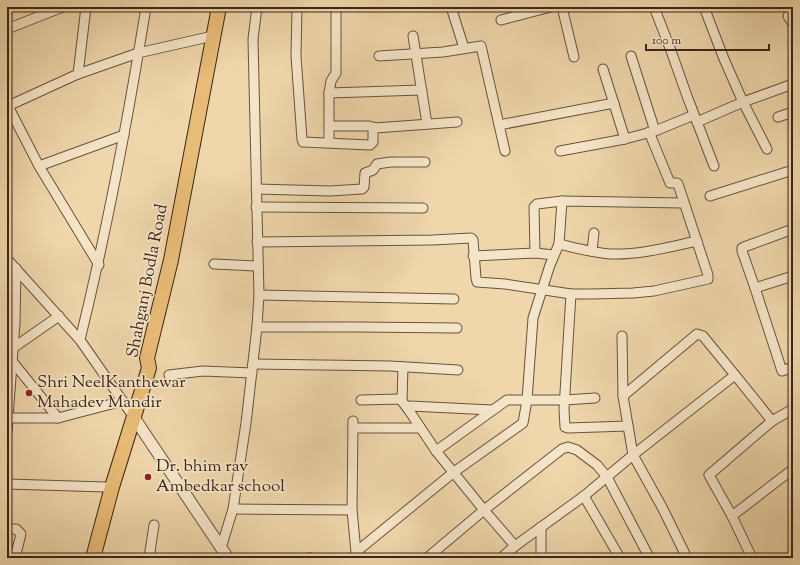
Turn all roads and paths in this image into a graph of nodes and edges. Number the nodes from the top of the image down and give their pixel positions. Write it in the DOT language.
graph roads {
  1 [pos="63,7"];
  2 [pos="86,7"];
  3 [pos="146,7"];
  4 [pos="219,7"];
  5 [pos="257,7"];
  6 [pos="297,7"];
  7 [pos="336,7"];
  8 [pos="451,7"];
  9 [pos="551,7"];
  10 [pos="562,7"];
  11 [pos="654,7"];
  12 [pos="704,7"];
  13 [pos="501,20"];
  14 [pos="7,29"];
  15 [pos="213,36"];
  16 [pos="413,36"];
  17 [pos="464,48"];
  18 [pos="138,52"];
  19 [pos="416,54"];
  20 [pos="379,56"];
  21 [pos="631,56"];
  22 [pos="574,57"];
  23 [pos="604,69"];
  24 [pos="78,74"];
  25 [pos="793,84"];
  26 [pos="422,90"];
  27 [pos="329,93"];
  28 [pos="743,102"];
  29 [pos="614,103"];
  30 [pos="7,106"];
  31 [pos="793,112"];
  32 [pos="778,117"];
  33 [pos="696,119"];
  34 [pos="457,122"];
  35 [pos="427,124"];
  36 [pos="499,125"];
  37 [pos="329,126"];
  38 [pos="377,128"];
  39 [pos="652,132"];
  40 [pos="124,135"];
  41 [pos="625,139"];
  42 [pos="329,142"];
  43 [pos="767,149"];
  44 [pos="505,151"];
  45 [pos="560,151"];
  46 [pos="425,162"];
  47 [pos="39,166"];
  48 [pos="714,166"];
  49 [pos="793,170"];
  50 [pos="256,189"];
  51 [pos="710,196"];
  52 [pos="562,201"];
  53 [pos="684,202"];
  54 [pos="256,207"];
  55 [pos="423,208"];
  56 [pos="793,229"];
  57 [pos="594,234"];
  58 [pos="697,241"];
  59 [pos="257,242"];
  60 [pos="559,244"];
  61 [pos="592,251"];
  62 [pos="535,252"];
  63 [pos="554,255"];
  64 [pos="473,256"];
  65 [pos="7,259"];
  66 [pos="214,264"];
  67 [pos="99,265"];
  68 [pos="257,266"];
  69 [pos="16,268"];
  70 [pos="793,276"];
  71 [pos="755,288"];
  72 [pos="542,290"];
  73 [pos="571,294"];
  74 [pos="259,295"];
  75 [pos="454,300"];
  76 [pos="59,316"];
  77 [pos="257,327"];
  78 [pos="457,328"];
  79 [pos="622,336"];
  80 [pos="80,340"];
  81 [pos="13,348"];
  82 [pos="12,361"];
  83 [pos="403,366"];
  84 [pos="793,367"];
  85 [pos="253,368"];
  86 [pos="458,370"];
  87 [pos="9,372"];
  88 [pos="169,375"];
  89 [pos="735,375"];
  90 [pos="623,396"];
  91 [pos="595,398"];
  92 [pos="361,400"];
  93 [pos="527,400"];
  94 [pos="565,400"];
  95 [pos="402,401"];
  96 [pos="128,409"];
  97 [pos="408,409"];
  98 [pos="793,409"];
  99 [pos="492,410"];
  100 [pos="8,418"];
  101 [pos="58,418"];
  102 [pos="772,421"];
  103 [pos="628,426"];
  104 [pos="420,428"];
  105 [pos="7,432"];
  106 [pos="436,451"];
  107 [pos="633,455"];
  108 [pos="793,469"];
  109 [pos="454,472"];
  110 [pos="607,477"];
  111 [pos="7,484"];
  112 [pos="106,487"];
  113 [pos="584,496"];
  114 [pos="233,509"];
  115 [pos="352,510"];
  116 [pos="484,510"];
  117 [pos="732,516"];
  118 [pos="154,525"];
  119 [pos="541,527"];
  120 [pos="7,529"];
  121 [pos="515,546"];
  122 [pos="221,548"];
  123 [pos="648,555"];
  124 [pos="15,558"];
  125 [pos="89,558"];
  126 [pos="94,558"];
  127 [pos="149,558"];
  128 [pos="228,558"];
  129 [pos="427,558"];
  130 [pos="501,558"];
  131 [pos="541,558"];
  132 [pos="620,558"];
  133 [pos="687,558"];
  134 [pos="752,558"];
  1 -- 14 [label="street"];
  2 -- 24 [label="street"];
  3 -- 18 [label="street"];
  4 -- 15 [label="main road, Shahganj Bodla Road"];
  5 -- 50 [label="street"];
  6 -- 42 [label="street"];
  7 -- 27 [label="street"];
  8 -- 17 [label="street"];
  9 -- 13 [label="street"];
  10 -- 22 [label="street"];
  11 -- 33 [label="street"];
  12 -- 28 [label="street"];
  15 -- 18 [label="street"];
  15 -- 96 [label="main road, Shahganj Bodla Road"];
  16 -- 19 [label="street"];
  17 -- 19 [label="street"];
  17 -- 36 [label="street"];
  18 -- 24 [label="street"];
  18 -- 40 [label="street"];
  19 -- 20 [label="street"];
  19 -- 26 [label="street"];
  21 -- 39 [label="street"];
  23 -- 29 [label="street"];
  24 -- 30 [label="street"];
  25 -- 28 [label="street"];
  26 -- 27 [label="street"];
  26 -- 35 [label="street"];
  27 -- 37 [label="street"];
  28 -- 33 [label="street"];
  28 -- 43 [label="street"];
  29 -- 36 [label="street"];
  29 -- 41 [label="street"];
  30 -- 47 [label="street"];
  31 -- 32 [label="street"];
  33 -- 39 [label="street"];
  33 -- 48 [label="street"];
  34 -- 35 [label="street"];
  35 -- 38 [label="street"];
  36 -- 44 [label="street"];
  37 -- 38 [label="street"];
  37 -- 42 [label="street"];
  38 -- 42 [label="street"];
  39 -- 41 [label="street"];
  39 -- 53 [label="street"];
  40 -- 47 [label="street"];
  40 -- 67 [label="street"];
  41 -- 45 [label="street"];
  46 -- 50 [label="street"];
  47 -- 67 [label="street"];
  49 -- 51 [label="street"];
  50 -- 54 [label="street"];
  52 -- 53 [label="street"];
  52 -- 60 [label="street"];
  52 -- 62 [label="street"];
  53 -- 58 [label="street"];
  54 -- 55 [label="street"];
  54 -- 59 [label="street"];
  56 -- 71 [label="street"];
  57 -- 61 [label="street"];
  58 -- 61 [label="street"];
  58 -- 73 [label="street"];
  59 -- 64 [label="street"];
  59 -- 68 [label="street"];
  60 -- 61 [label="street"];
  60 -- 63 [label="street"];
  62 -- 63 [label="street"];
  62 -- 64 [label="street"];
  63 -- 72 [label="street"];
  64 -- 72 [label="street"];
  65 -- 69 [label="street"];
  66 -- 68 [label="street"];
  67 -- 80 [label="street"];
  68 -- 74 [label="street"];
  69 -- 76 [label="street"];
  69 -- 81 [label="street"];
  70 -- 71 [label="street"];
  71 -- 84 [label="street"];
  72 -- 73 [label="street"];
  72 -- 93 [label="street"];
  73 -- 94 [label="street"];
  74 -- 75 [label="street"];
  74 -- 77 [label="street"];
  76 -- 80 [label="street"];
  76 -- 81 [label="street"];
  77 -- 78 [label="street"];
  77 -- 85 [label="street"];
  79 -- 90 [label="street"];
  80 -- 96 [label="street"];
  81 -- 82 [label="street"];
  82 -- 87 [label="street"];
  82 -- 101 [label="street"];
  83 -- 85 [label="street"];
  83 -- 86 [label="street"];
  83 -- 95 [label="street"];
  85 -- 88 [label="street"];
  85 -- 114 [label="street"];
  87 -- 100 [label="street"];
  89 -- 90 [label="street"];
  89 -- 102 [label="street"];
  89 -- 107 [label="street"];
  90 -- 103 [label="street"];
  91 -- 94 [label="street"];
  92 -- 95 [label="street"];
  93 -- 94 [label="street"];
  93 -- 99 [label="street"];
  93 -- 109 [label="street"];
  94 -- 103 [label="street"];
  95 -- 97 [label="street"];
  96 -- 101 [label="street"];
  96 -- 112 [label="main road"];
  96 -- 122 [label="street"];
  96 -- 126 [label="main road"];
  97 -- 99 [label="street"];
  97 -- 104 [label="street"];
  98 -- 102 [label="street"];
  99 -- 106 [label="street"];
  100 -- 101 [label="street"];
  100 -- 105 [label="street"];
  102 -- 117 [label="street"];
  103 -- 107 [label="street"];
  104 -- 106 [label="street"];
  104 -- 115 [label="street"];
  106 -- 109 [label="street"];
  107 -- 110 [label="street"];
  107 -- 133 [label="street"];
  108 -- 117 [label="street"];
  109 -- 115 [label="street"];
  109 -- 116 [label="street"];
  110 -- 113 [label="street"];
  110 -- 116 [label="street"];
  110 -- 123 [label="street"];
  111 -- 112 [label="street"];
  112 -- 125 [label="main road"];
  113 -- 119 [label="street"];
  113 -- 132 [label="street"];
  114 -- 115 [label="street"];
  114 -- 122 [label="street"];
  116 -- 121 [label="street"];
  116 -- 129 [label="street"];
  117 -- 134 [label="street"];
  118 -- 127 [label="street"];
  119 -- 121 [label="street"];
  119 -- 131 [label="street"];
  120 -- 124 [label="street"];
  121 -- 130 [label="street"];
  122 -- 128 [label="street"];
}
